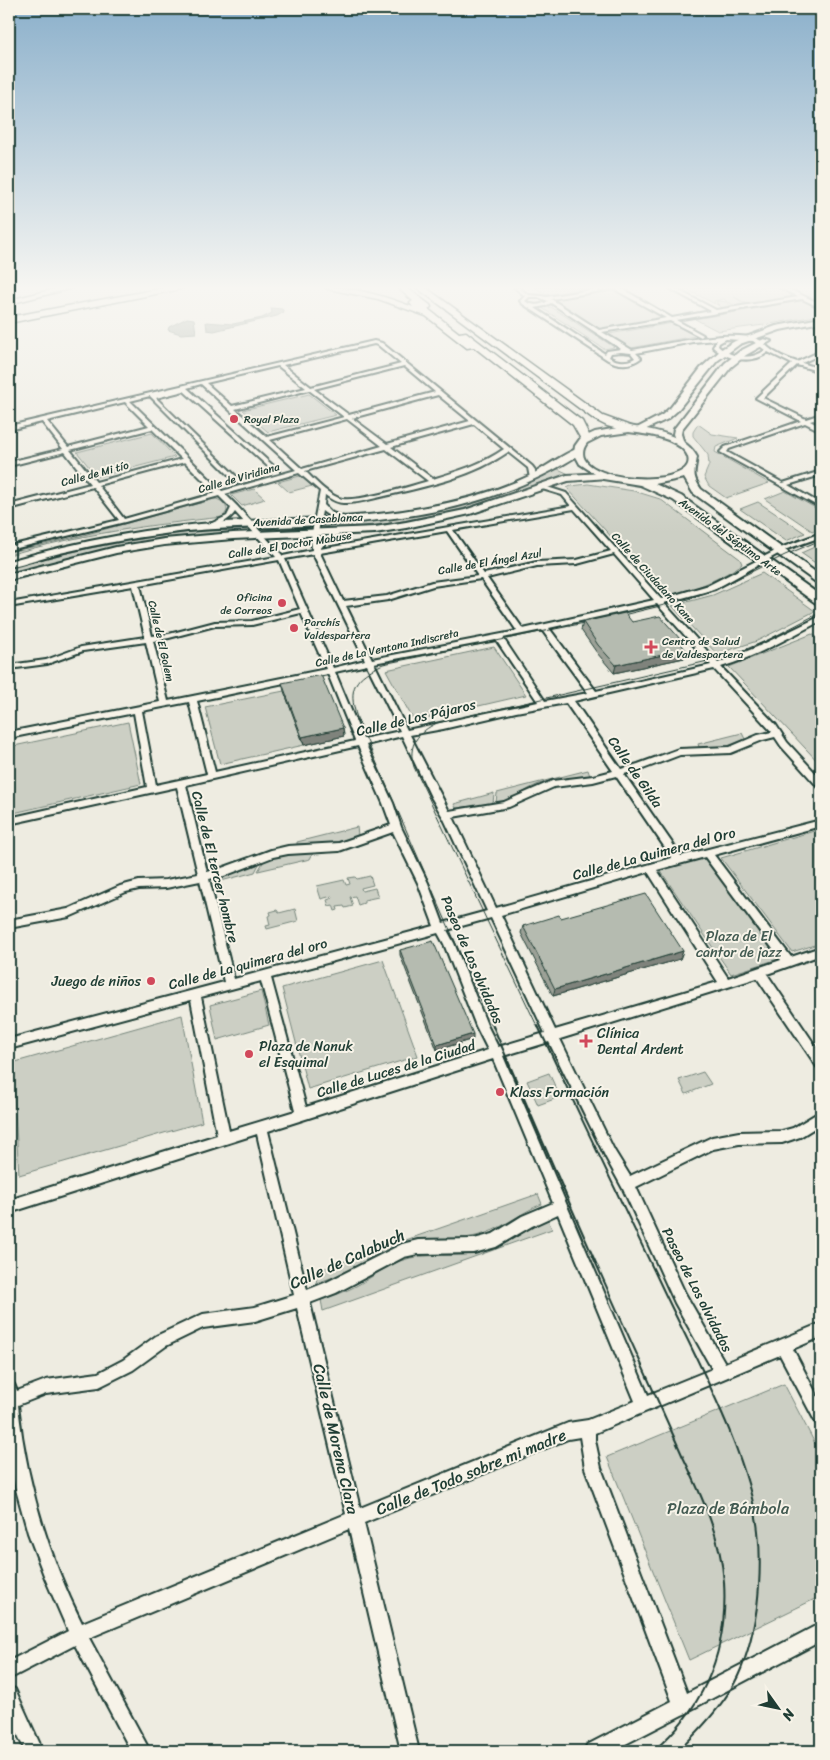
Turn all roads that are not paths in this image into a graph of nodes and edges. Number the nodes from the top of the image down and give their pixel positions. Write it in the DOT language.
graph roads {
  1 [pos="256,369"];
  2 [pos="285,369"];
  3 [pos="388,369"];
  4 [pos="409,369"];
  5 [pos="502,369"];
  6 [pos="508,369"];
  7 [pos="532,369"];
  8 [pos="535,369"];
  9 [pos="704,369"];
  10 [pos="724,369"];
  11 [pos="788,369"];
  12 [pos="546,379"];
  13 [pos="202,382"];
  14 [pos="310,389"];
  15 [pos="438,393"];
  16 [pos="543,396"];
  17 [pos="126,400"];
  18 [pos="232,408"];
  19 [pos="821,416"];
  20 [pos="348,417"];
  21 [pos="43,420"];
  22 [pos="473,422"];
  23 [pos="807,422"];
  24 [pos="9,428"];
  25 [pos="154,428"];
  26 [pos="821,428"];
  27 [pos="633,430"];
  28 [pos="266,439"];
  29 [pos="586,439"];
  30 [pos="680,443"];
  31 [pos="386,446"];
  32 [pos="65,450"];
  33 [pos="507,450"];
  34 [pos="578,451"];
  35 [pos="187,460"];
  36 [pos="9,464"];
  37 [pos="302,470"];
  38 [pos="688,470"];
  39 [pos="276,472"];
  40 [pos="821,473"];
  41 [pos="604,476"];
  42 [pos="532,477"];
  43 [pos="432,481"];
  44 [pos="634,482"];
  45 [pos="93,485"];
  46 [pos="782,485"];
  47 [pos="541,487"];
  48 [pos="323,491"];
  49 [pos="221,494"];
  50 [pos="321,506"];
  51 [pos="821,506"];
  52 [pos="9,507"];
  53 [pos="575,507"];
  54 [pos="235,508"];
  55 [pos="353,520"];
  56 [pos="124,521"];
  57 [pos="317,522"];
  58 [pos="250,524"];
  59 [pos="210,526"];
  60 [pos="449,530"];
  61 [pos="340,532"];
  62 [pos="315,534"];
  63 [pos="261,535"];
  64 [pos="821,535"];
  65 [pos="9,548"];
  66 [pos="315,551"];
  67 [pos="780,551"];
  68 [pos="615,552"];
  69 [pos="281,558"];
  70 [pos="762,560"];
  71 [pos="9,564"];
  72 [pos="9,577"];
  73 [pos="483,577"];
  74 [pos="821,580"];
  75 [pos="136,584"];
  76 [pos="658,601"];
  77 [pos="821,601"];
  78 [pos="341,604"];
  79 [pos="9,605"];
  80 [pos="303,610"];
  81 [pos="821,618"];
  82 [pos="543,626"];
  83 [pos="521,631"];
  84 [pos="498,637"];
  85 [pos="149,640"];
  86 [pos="370,662"];
  87 [pos="716,666"];
  88 [pos="9,667"];
  89 [pos="331,670"];
  90 [pos="593,693"];
  91 [pos="192,699"];
  92 [pos="568,699"];
  93 [pos="164,703"];
  94 [pos="543,704"];
  95 [pos="137,709"];
  96 [pos="405,734"];
  97 [pos="777,734"];
  98 [pos="9,735"];
  99 [pos="361,744"];
  100 [pos="618,772"];
  101 [pos="212,777"];
  102 [pos="181,784"];
  103 [pos="821,785"];
  104 [pos="152,790"];
  105 [pos="447,815"];
  106 [pos="9,821"];
  107 [pos="821,824"];
  108 [pos="396,827"];
  109 [pos="708,854"];
  110 [pos="679,861"];
  111 [pos="650,868"];
  112 [pos="203,876"];
  113 [pos="494,912"];
  114 [pos="9,924"];
  115 [pos="440,928"];
  116 [pos="821,951"];
  117 [pos="788,962"];
  118 [pos="759,972"];
  119 [pos="265,975"];
  120 [pos="726,984"];
  121 [pos="230,985"];
  122 [pos="194,994"];
  123 [pos="554,1036"];
  124 [pos="9,1044"];
  125 [pos="495,1054"];
  126 [pos="821,1063"];
  127 [pos="302,1114"];
  128 [pos="821,1117"];
  129 [pos="261,1127"];
  130 [pos="224,1139"];
  131 [pos="628,1184"];
  132 [pos="9,1206"];
  133 [pos="560,1207"];
  134 [pos="302,1299"];
  135 [pos="821,1330"];
  136 [pos="783,1346"];
  137 [pos="721,1371"];
  138 [pos="9,1389"];
  139 [pos="9,1401"];
  140 [pos="644,1403"];
  141 [pos="821,1418"];
  142 [pos="588,1428"];
  143 [pos="355,1520"];
  144 [pos="821,1632"];
  145 [pos="77,1633"];
  146 [pos="9,1670"];
  147 [pos="9,1694"];
  148 [pos="683,1706"];
  149 [pos="34,1751"];
  150 [pos="142,1751"];
  151 [pos="410,1751"];
  152 [pos="593,1751"];
  1 -- 13 [label="street"];
  2 -- 14 [label="street"];
  3 -- 14 [label="street"];
  4 -- 15 [label="street"];
  5 -- 16 [label="highway"];
  6 -- 16 [label="highway"];
  7 -- 12 [label="highway"];
  8 -- 12 [label="highway"];
  9 -- 27 [label="main road"];
  10 -- 30 [label="main road"];
  11 -- 23 [label="street"];
  12 -- 27 [label="highway"];
  13 -- 17 [label="street"];
  13 -- 18 [label="street"];
  14 -- 18 [label="street"];
  14 -- 20 [label="street"];
  15 -- 20 [label="street"];
  15 -- 22 [label="street"];
  16 -- 29 [label="highway"];
  17 -- 21 [label="street"];
  17 -- 25 [label="street, Paseo de Los olvidados"];
  18 -- 28 [label="street"];
  19 -- 23 [label="street"];
  20 -- 28 [label="street"];
  20 -- 31 [label="street"];
  21 -- 24 [label="street"];
  21 -- 32 [label="street"];
  22 -- 31 [label="street, Calle de Viridiana"];
  22 -- 33 [label="street"];
  23 -- 26 [label="street"];
  23 -- 46 [label="street"];
  25 -- 32 [label="street"];
  25 -- 35 [label="street, Paseo de Los olvidados"];
  27 -- 29 [label="main road"];
  27 -- 30 [label="main road"];
  28 -- 37 [label="street"];
  29 -- 34 [label="main road"];
  30 -- 38 [label="main road, Avenida del Séptimo Arte"];
  31 -- 37 [label="street, Calle de Viridiana"];
  31 -- 43 [label="street"];
  32 -- 36 [label="street"];
  32 -- 45 [label="street"];
  33 -- 42 [label="street"];
  33 -- 43 [label="street"];
  34 -- 41 [label="main road"];
  34 -- 42 [label="main road, Avenida de Casablanca"];
  35 -- 45 [label="street, Calle de Mi tío"];
  35 -- 49 [label="street, Paseo de Los olvidados"];
  37 -- 48 [label="street"];
  37 -- 49 [label="street, Calle de Viridiana"];
  38 -- 44 [label="main road"];
  38 -- 67 [label="main road, Avenida del Séptimo Arte"];
  39 -- 39 [label="street"];
  40 -- 46 [label="street"];
  41 -- 44 [label="main road"];
  41 -- 47 [label="main road, Avenida de Casablanca"];
  42 -- 55 [label="main road, Avenida de Casablanca"];
  43 -- 48 [label="street"];
  44 -- 70 [label="main road, Avenida del Séptimo Arte"];
  45 -- 52 [label="street, Calle de Mi tío"];
  45 -- 56 [label="street"];
  46 -- 51 [label="street"];
  47 -- 53 [label="street, Calle de Ciudadano Kane"];
  47 -- 61 [label="main road, Avenida de Casablanca"];
  48 -- 50 [label="street, Paseo de Los olvidados"];
  49 -- 54 [label="street, Paseo de Los olvidados"];
  49 -- 56 [label="street, Calle de Viridiana"];
  50 -- 55 [label="street"];
  50 -- 57 [label="street, Paseo de Los olvidados"];
  53 -- 60 [label="street, Calle de El Doctor Mabuse"];
  53 -- 68 [label="street, Calle de Ciudadano Kane"];
  54 -- 58 [label="street, Paseo de Los olvidados"];
  54 -- 59 [label="street"];
  55 -- 57 [label="main road, Avenida de Casablanca"];
  56 -- 65 [label="street, Calle de Viridiana"];
  57 -- 58 [label="main road, Avenida de Casablanca"];
  57 -- 62 [label="street, Paseo de Los olvidados"];
  58 -- 59 [label="main road, Avenida de Casablanca"];
  58 -- 63 [label="street, Paseo de Los olvidados"];
  59 -- 71 [label="main road, Avenida de Casablanca"];
  60 -- 66 [label="street, Calle de El Doctor Mabuse"];
  60 -- 73 [label="street"];
  61 -- 62 [label="main road, Avenida de Casablanca"];
  61 -- 66 [label="street"];
  62 -- 63 [label="main road, Avenida de Casablanca"];
  62 -- 66 [label="street, Paseo de Los olvidados"];
  63 -- 69 [label="street, Paseo de Los olvidados"];
  63 -- 72 [label="main road, Avenida de Casablanca"];
  64 -- 67 [label="street, Calle de La Ventana Indiscreta"];
  66 -- 69 [label="street, Calle de El Doctor Mabuse"];
  66 -- 78 [label="street, Paseo de Los olvidados"];
  67 -- 70 [label="street, Calle de La Ventana Indiscreta"];
  67 -- 74 [label="main road, Avenida del Séptimo Arte"];
  68 -- 73 [label="street, Calle de El Ángel Azul"];
  68 -- 76 [label="street, Calle de Ciudadano Kane"];
  69 -- 75 [label="street, Calle de El Doctor Mabuse"];
  69 -- 80 [label="street, Paseo de Los olvidados"];
  70 -- 76 [label="street, Calle de La Ventana Indiscreta"];
  70 -- 77 [label="main road, Avenida del Séptimo Arte"];
  73 -- 78 [label="street, Calle de El Ángel Azul"];
  73 -- 83 [label="street"];
  75 -- 79 [label="street, Calle de El Doctor Mabuse"];
  75 -- 85 [label="street, Calle de El Golem"];
  76 -- 82 [label="street, Calle de La Ventana Indiscreta"];
  76 -- 87 [label="street, Calle de Ciudadano Kane"];
  78 -- 86 [label="street, Paseo de Los olvidados"];
  80 -- 85 [label="street"];
  80 -- 89 [label="street, Paseo de Los olvidados"];
  81 -- 87 [label="street, Calle de Los Pájaros"];
  82 -- 83 [label="street, Calle de La Ventana Indiscreta"];
  82 -- 90 [label="street"];
  83 -- 84 [label="street, Calle de La Ventana Indiscreta"];
  84 -- 86 [label="street, Calle de La Ventana Indiscreta"];
  84 -- 94 [label="street"];
  85 -- 88 [label="street"];
  85 -- 93 [label="street, Calle de El Golem"];
  86 -- 89 [label="street, Calle de La Ventana Indiscreta"];
  86 -- 96 [label="street, Paseo de Los olvidados"];
  87 -- 90 [label="street, Calle de Los Pájaros"];
  87 -- 97 [label="street, Calle de Ciudadano Kane"];
  89 -- 91 [label="street, Calle de La Ventana Indiscreta"];
  89 -- 99 [label="street, Paseo de Los olvidados"];
  90 -- 92 [label="street, Calle de Los Pájaros"];
  91 -- 93 [label="street, Calle de La Ventana Indiscreta"];
  91 -- 101 [label="street"];
  92 -- 94 [label="street, Calle de Los Pájaros"];
  92 -- 100 [label="street, Calle de Gilda"];
  93 -- 95 [label="street, Calle de La Ventana Indiscreta"];
  94 -- 96 [label="street, Calle de Los Pájaros"];
  95 -- 98 [label="street, Calle de La Ventana Indiscreta"];
  95 -- 104 [label="street"];
  96 -- 99 [label="street, Calle de Los Pájaros"];
  96 -- 105 [label="street, Paseo de Los olvidados"];
  97 -- 100 [label="street"];
  97 -- 103 [label="street, Calle de Ciudadano Kane"];
  99 -- 101 [label="street, Calle de Los Pájaros"];
  99 -- 108 [label="street, Paseo de Los olvidados"];
  100 -- 105 [label="street"];
  100 -- 110 [label="street, Calle de Gilda"];
  101 -- 102 [label="street, Calle de Los Pájaros"];
  102 -- 104 [label="street, Calle de Los Pájaros"];
  102 -- 112 [label="street, Calle de El tercer hombre"];
  104 -- 106 [label="street, Calle de Los Pájaros"];
  105 -- 113 [label="street, Paseo de Los olvidados"];
  107 -- 109 [label="street, Calle de La Quimera del Oro"];
  108 -- 112 [label="street"];
  108 -- 115 [label="street, Paseo de Los olvidados"];
  109 -- 110 [label="street, Calle de La Quimera del Oro"];
  109 -- 117 [label="street"];
  110 -- 111 [label="street, Calle de La Quimera del Oro"];
  111 -- 113 [label="street, Calle de La Quimera del Oro"];
  111 -- 120 [label="street"];
  112 -- 114 [label="street"];
  112 -- 121 [label="street, Calle de El tercer hombre"];
  113 -- 115 [label="street, Calle de La quimera del oro"];
  113 -- 123 [label="street, Paseo de Los olvidados"];
  115 -- 119 [label="street, Calle de La quimera del oro"];
  115 -- 125 [label="street, Paseo de Los olvidados"];
  116 -- 117 [label="street, Calle de Luces de la Ciudad"];
  117 -- 118 [label="street, Calle de Luces de la Ciudad"];
  118 -- 120 [label="street, Calle de Luces de la Ciudad"];
  118 -- 126 [label="street"];
  119 -- 121 [label="street, Calle de La quimera del oro"];
  119 -- 127 [label="street"];
  120 -- 123 [label="street, Calle de Luces de la Ciudad"];
  121 -- 122 [label="street, Calle de La quimera del oro"];
  122 -- 124 [label="street, Calle de La quimera del oro"];
  122 -- 130 [label="street"];
  123 -- 125 [label="street, Calle de Luces de la Ciudad"];
  123 -- 131 [label="street, Paseo de Los olvidados"];
  125 -- 127 [label="street, Calle de Luces de la Ciudad"];
  125 -- 133 [label="street, Paseo de Los olvidados"];
  127 -- 129 [label="street, Calle de Luces de la Ciudad"];
  128 -- 131 [label="street"];
  129 -- 130 [label="street, Calle de Luces de la Ciudad"];
  129 -- 134 [label="street, Calle de Morena Clara"];
  130 -- 132 [label="street, Calle de Luces de la Ciudad"];
  131 -- 137 [label="street, Paseo de Los olvidados"];
  133 -- 134 [label="street, Calle de Calabuch"];
  133 -- 140 [label="street, Paseo de Los olvidados"];
  134 -- 139 [label="street, Calle de Calabuch"];
  134 -- 143 [label="street, Calle de Morena Clara"];
  135 -- 136 [label="street"];
  136 -- 137 [label="street"];
  136 -- 141 [label="street"];
  137 -- 140 [label="street"];
  138 -- 139 [label="street"];
  139 -- 145 [label="street"];
  140 -- 142 [label="street, Calle de Todo sobre mi madre"];
  142 -- 143 [label="street, Calle de Todo sobre mi madre"];
  142 -- 148 [label="street"];
  143 -- 145 [label="street, Calle de Todo sobre mi madre"];
  143 -- 151 [label="street, Calle de Morena Clara"];
  144 -- 148 [label="street"];
  145 -- 146 [label="street, Calle de Todo sobre mi madre"];
  145 -- 150 [label="street"];
  147 -- 149 [label="street"];
  148 -- 152 [label="street"];
}
